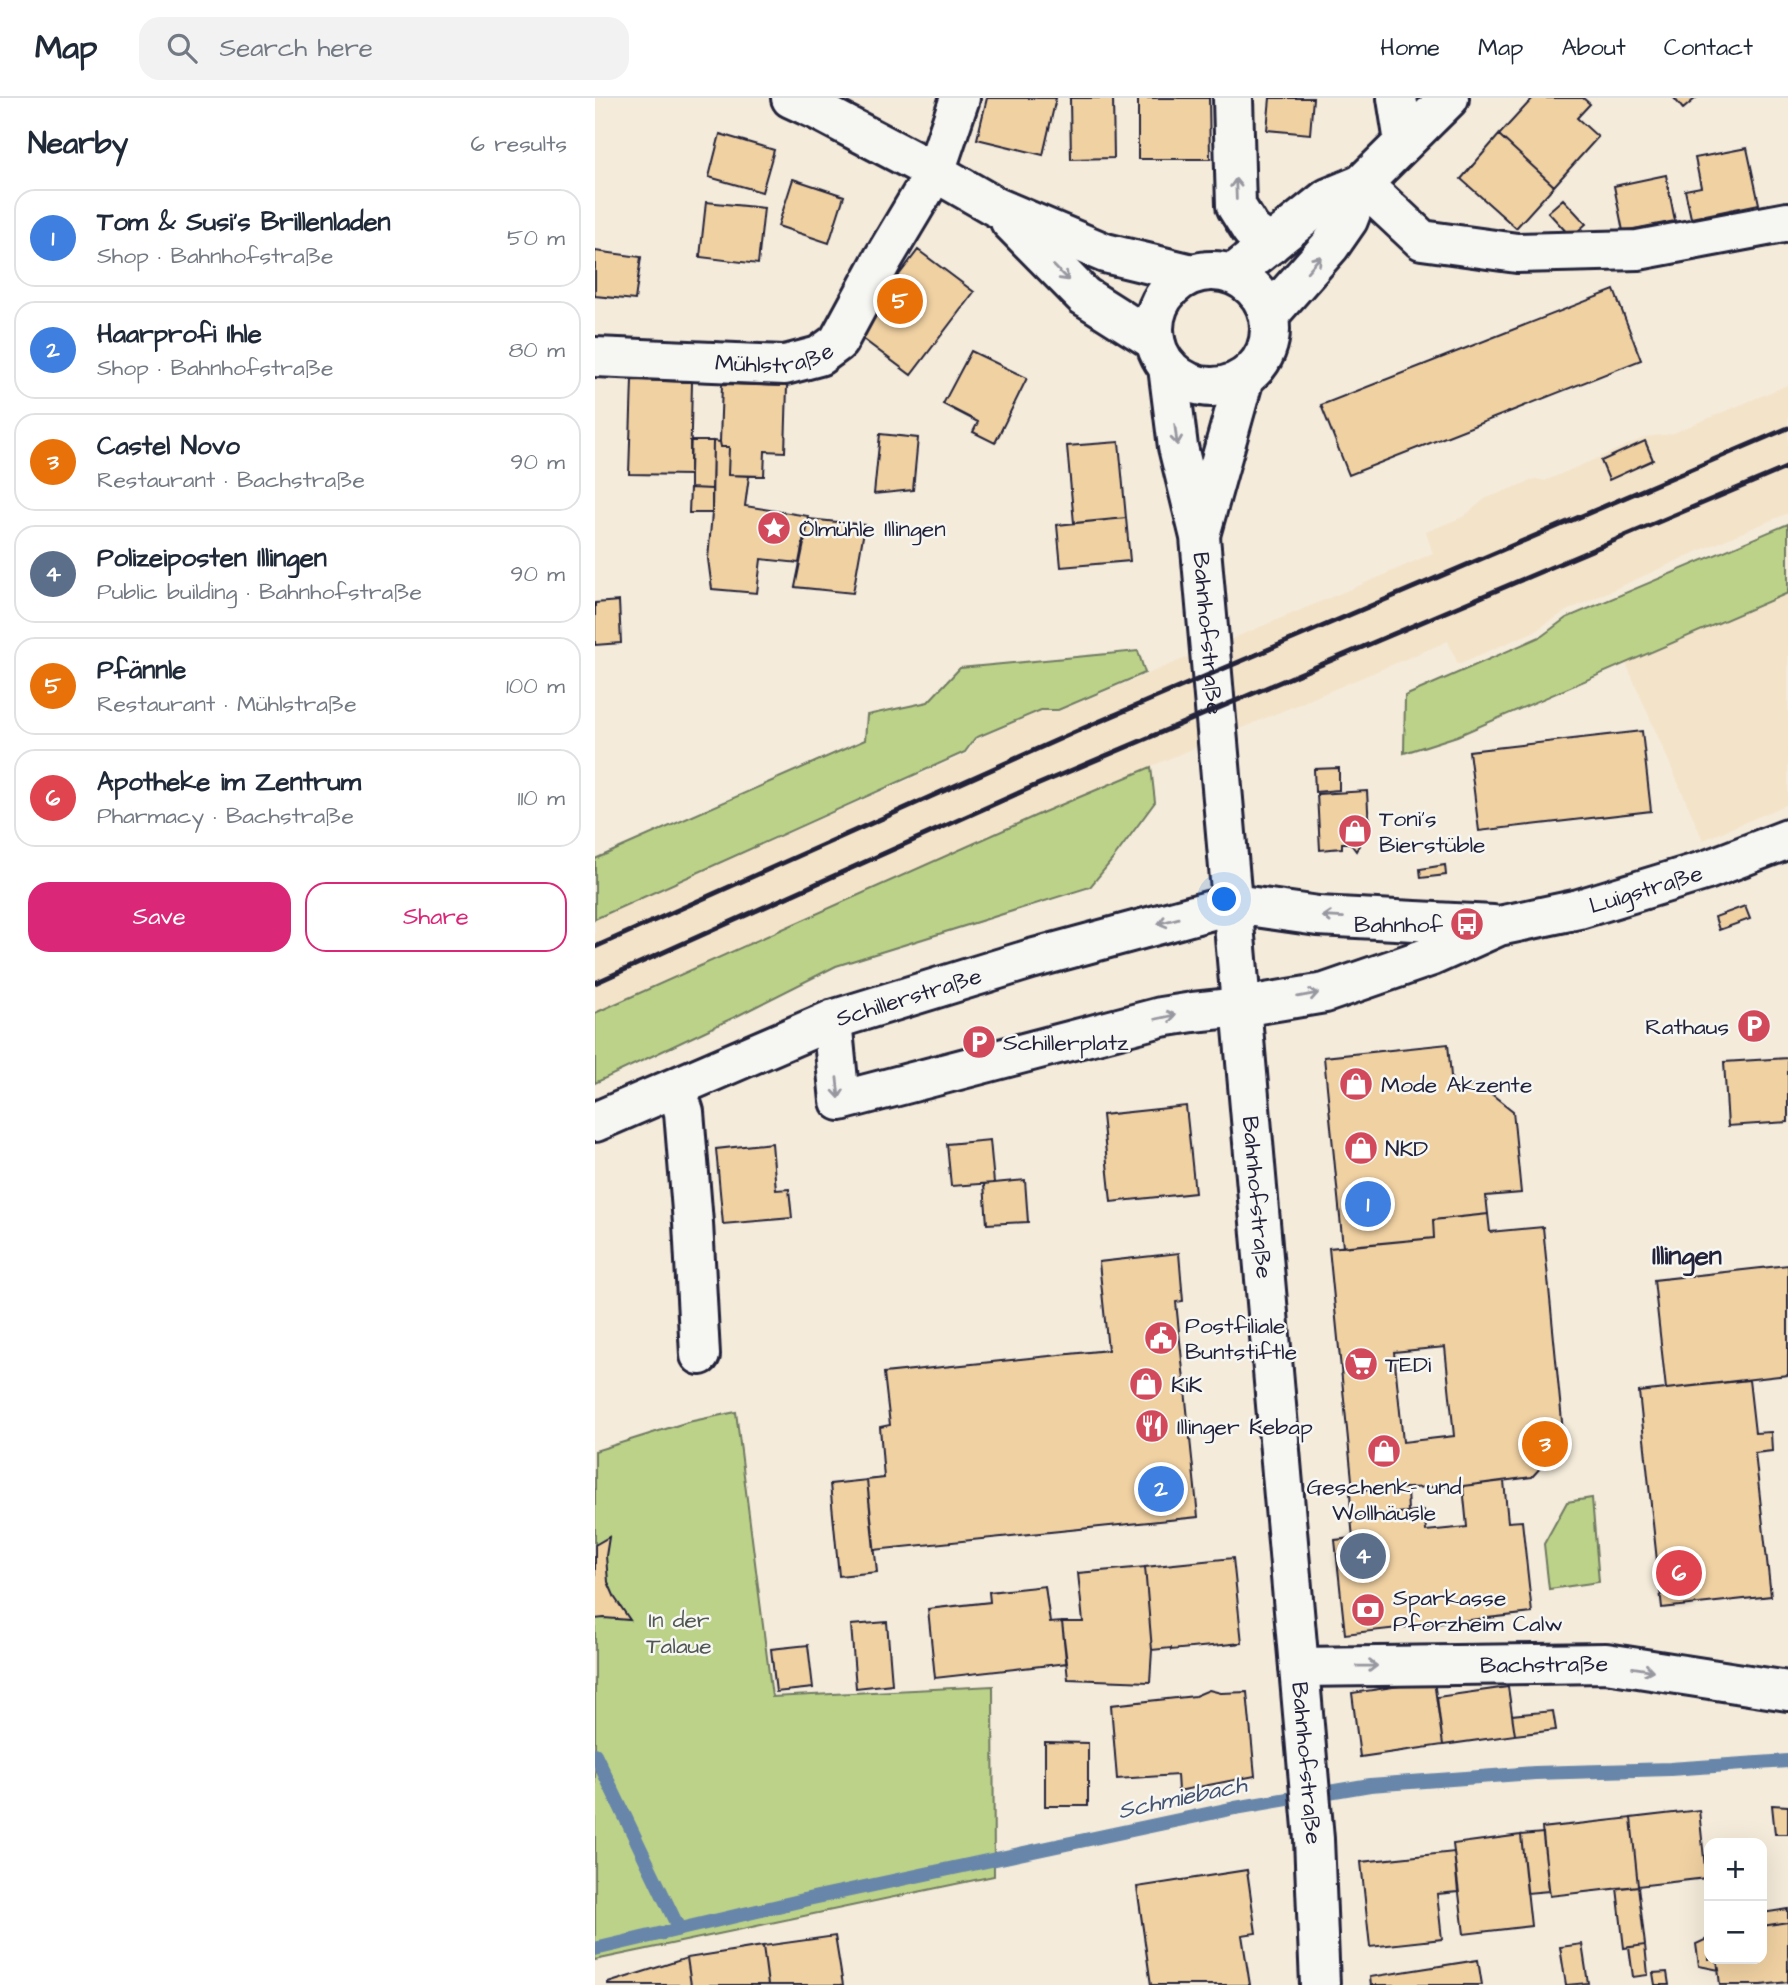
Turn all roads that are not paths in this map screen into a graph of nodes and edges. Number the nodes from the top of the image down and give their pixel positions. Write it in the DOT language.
graph roads {
  1 [pos="791,98"];
  2 [pos="960,98"];
  3 [pos="1233,98"];
  4 [pos="1397,98"];
  5 [pos="1449,98"];
  6 [pos="1404,142"];
  7 [pos="935,172"];
  8 [pos="1362,184"];
  9 [pos="996,207"];
  10 [pos="1788,222"];
  11 [pos="1270,244"];
  12 [pos="1192,274"];
  13 [pos="1233,274"];
  14 [pos="1269,315"];
  15 [pos="1162,354"];
  16 [pos="595,357"];
  17 [pos="1244,378"];
  18 [pos="1200,537"];
  19 [pos="1788,839"];
  20 [pos="1234,904"];
  21 [pos="1499,926"];
  22 [pos="1241,1007"];
  23 [pos="832,1020"];
  24 [pos="676,1088"];
  25 [pos="595,1122"];
  26 [pos="700,1355"];
  27 [pos="1299,1667"];
  28 [pos="1788,1691"];
  29 [pos="1320,1985"];
  1 -- 7 [label="street"];
  2 -- 7 [label="street, Mühlstraße"];
  11 -- 3 [label="street, one-way"];
  4 -- 6 [label="street"];
  5 -- 6 [label="street"];
  6 -- 8 [label="street"];
  7 -- 9 [label="street"];
  7 -- 16 [label="street, Mühlstraße"];
  8 -- 10 [label="street"];
  8 -- 11 [label="street"];
  14 -- 8 [label="street, one-way"];
  9 -- 12 [label="street"];
  9 -- 15 [label="street, one-way"];
  11 -- 13 [label="street"];
  12 -- 13 [label="street"];
  12 -- 15 [label="street"];
  13 -- 14 [label="street"];
  14 -- 17 [label="street"];
  15 -- 17 [label="street"];
  15 -- 18 [label="street, Bahnhofstraße, one-way"];
  17 -- 18 [label="street, Bahnhofstraße"];
  18 -- 20 [label="street, Bahnhofstraße"];
  19 -- 21 [label="street, Luigstraße"];
  21 -- 20 [label="street, Luigstraße, one-way"];
  20 -- 22 [label="street, Bahnhofstraße"];
  20 -- 23 [label="street, Schillerstraße, one-way"];
  22 -- 21 [label="street, Luigstraße, one-way"];
  23 -- 22 [label="street, Luigstraße, one-way"];
  22 -- 27 [label="street, Bahnhofstraße"];
  23 -- 24 [label="street, Schillerstraße"];
  24 -- 25 [label="street, Schillerstraße"];
  24 -- 26 [label="street"];
  27 -- 28 [label="street, Bachstraße, one-way"];
  27 -- 29 [label="street, Bahnhofstraße"];
}
